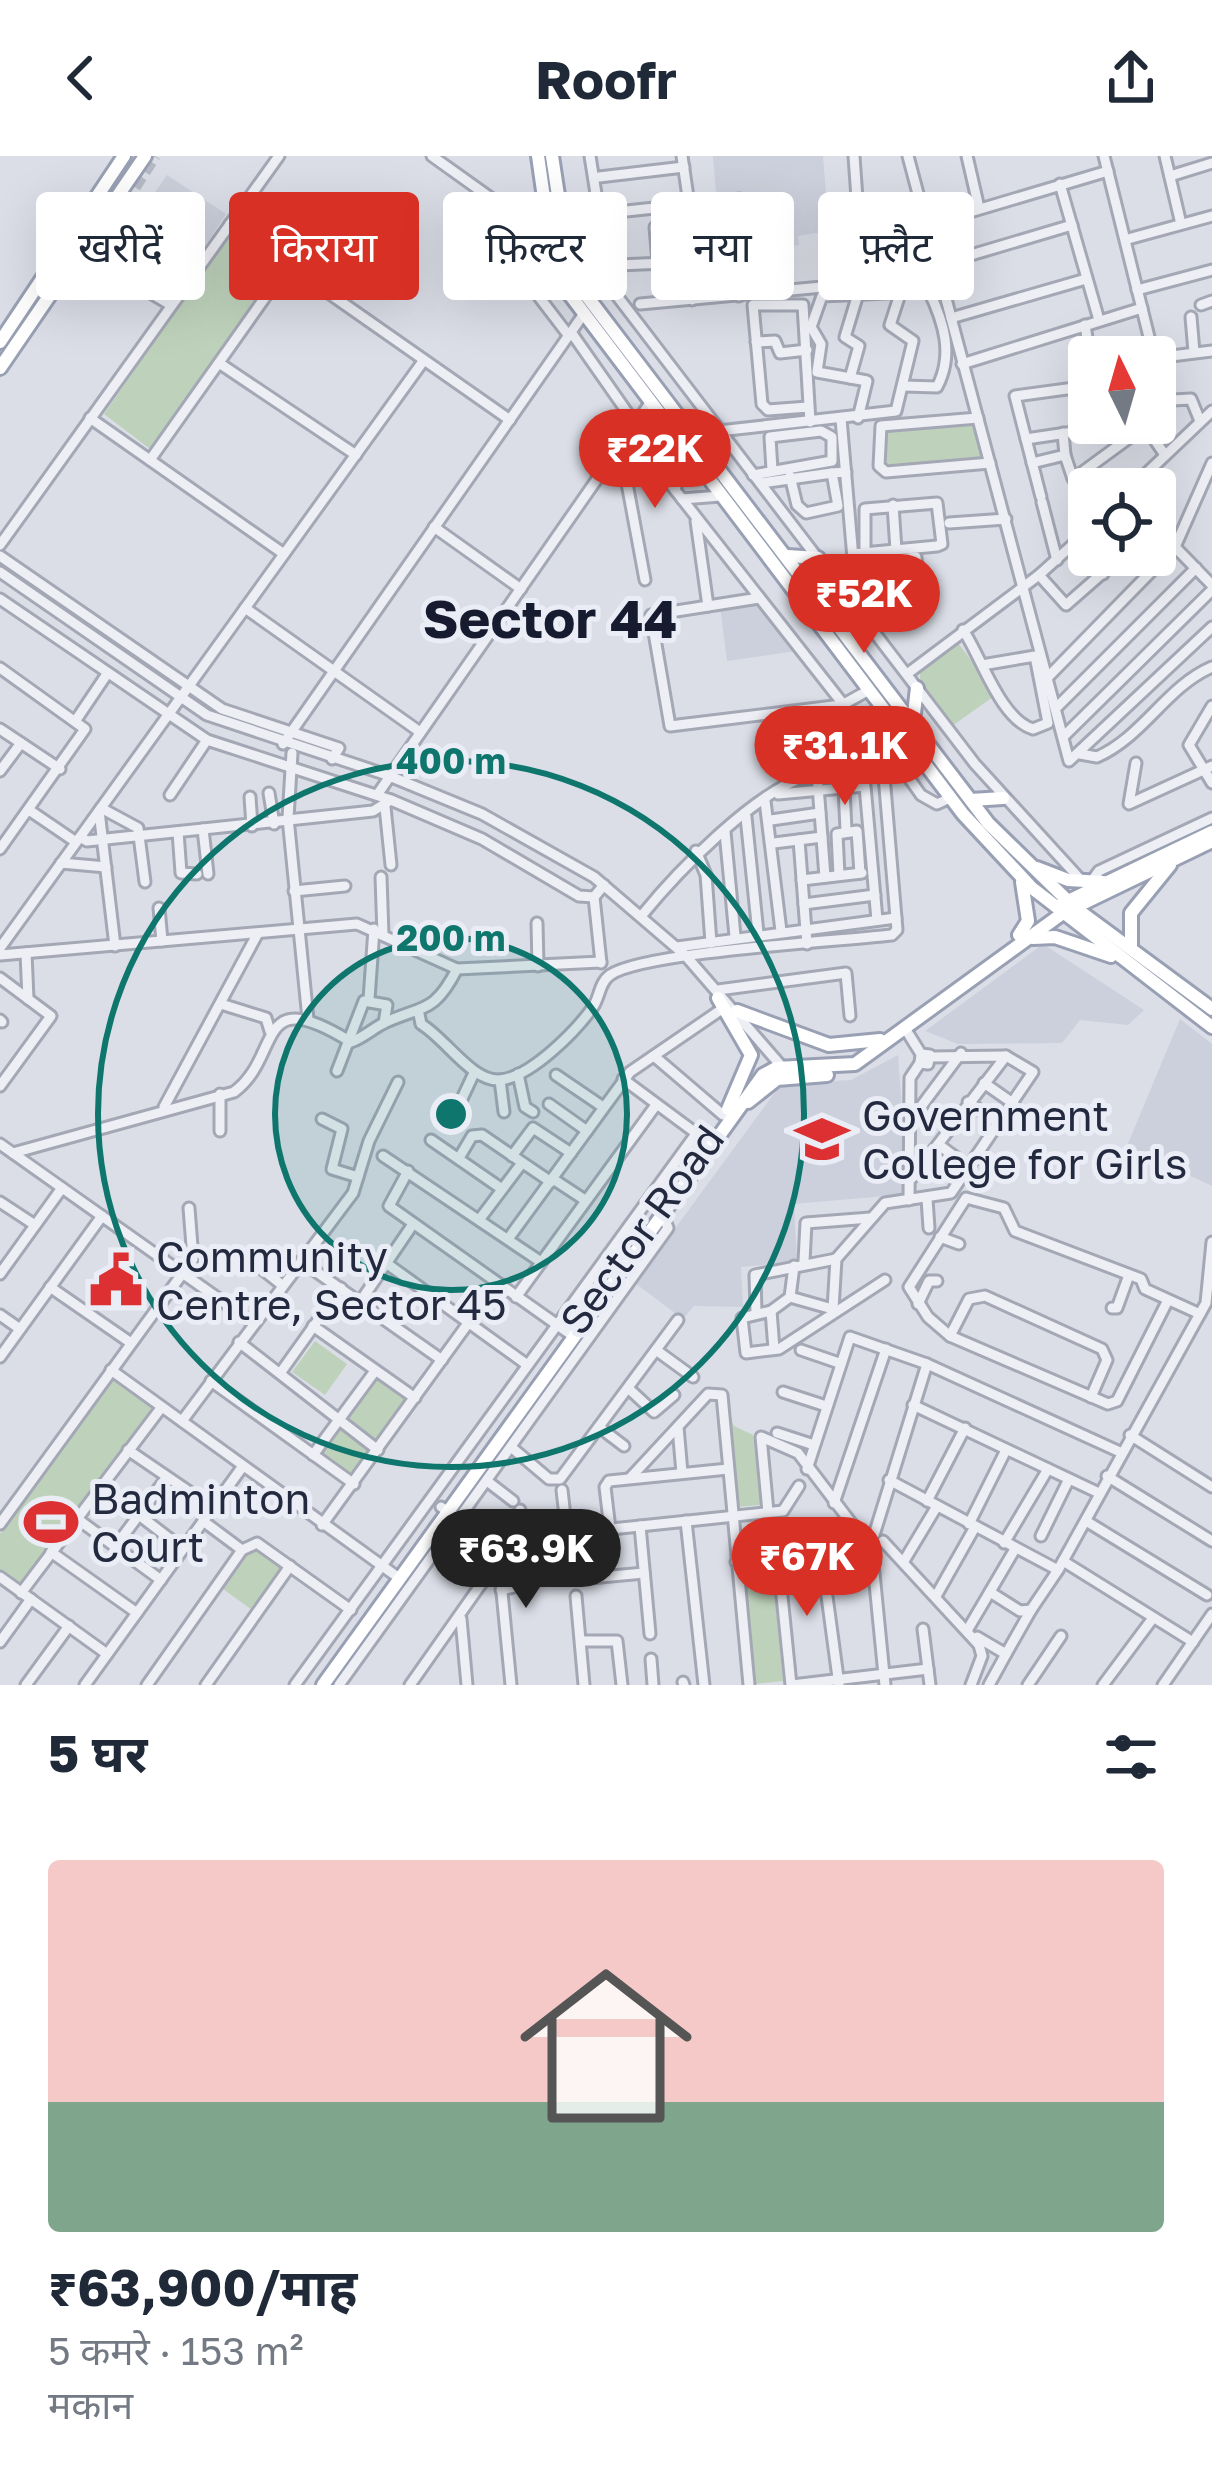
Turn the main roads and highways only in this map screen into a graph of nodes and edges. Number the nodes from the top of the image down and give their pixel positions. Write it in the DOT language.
graph roads {
  1 [pos="124,156"];
  2 [pos="145,156"];
  3 [pos="538,156"];
  4 [pos="552,156"];
  5 [pos="121,192"];
  6 [pos="47,300"];
  7 [pos="0,342"];
  8 [pos="0,368"];
  9 [pos="758,519"];
  10 [pos="746,528"];
  11 [pos="787,556"];
  12 [pos="818,558"];
  13 [pos="917,688"];
  14 [pos="913,723"];
  15 [pos="1003,798"];
  16 [pos="971,800"];
  17 [pos="1212,832"];
  18 [pos="1212,842"];
  19 [pos="1174,859"];
  20 [pos="1030,865"];
  21 [pos="1022,878"];
  22 [pos="1091,881"];
  23 [pos="1065,907"];
  24 [pos="1022,942"];
  25 [pos="1131,946"];
  26 [pos="1130,962"];
  27 [pos="1212,1009"];
  28 [pos="1212,1027"];
  29 [pos="880,1040"];
  30 [pos="778,1065"];
  31 [pos="848,1065"];
  32 [pos="730,1110"];
  33 [pos="705,1139"];
  34 [pos="566,1331"];
  35 [pos="391,1573"];
  36 [pos="313,1685"];
  37 [pos="323,1685"];
  1 -- 7 [label="main road"];
  2 -- 5 [label="main road"];
  3 -- 10 [label="main road"];
  4 -- 9 [label="main road"];
  6 -- 8 [label="main road"];
  9 -- 10 [label="main road"];
  9 -- 11 [label="main road"];
  10 -- 21 [label="main road"];
  11 -- 12 [label="main road"];
  11 -- 14 [label="main road"];
  13 -- 14 [label="main road"];
  14 -- 16 [label="main road"];
  15 -- 16 [label="main road"];
  16 -- 20 [label="main road"];
  17 -- 22 [label="main road"];
  18 -- 19 [label="main road"];
  19 -- 23 [label="main road"];
  19 -- 25 [label="main road"];
  20 -- 22 [label="main road"];
  20 -- 23 [label="main road"];
  21 -- 23 [label="main road"];
  21 -- 29 [label="main road"];
  22 -- 23 [label="main road"];
  23 -- 24 [label="main road"];
  23 -- 25 [label="main road"];
  23 -- 26 [label="main road"];
  24 -- 26 [label="main road"];
  24 -- 31 [label="main road"];
  25 -- 27 [label="main road"];
  26 -- 28 [label="main road"];
  29 -- 30 [label="main road"];
  29 -- 32 [label="main road"];
  30 -- 31 [label="main road"];
  30 -- 32 [label="main road, Sector Road"];
  31 -- 32 [label="main road"];
  32 -- 33 [label="main road, Sector Road"];
  33 -- 34 [label="main road, Sector Road"];
  33 -- 34 [label="main road, Sector Road"];
  34 -- 35 [label="main road, Sector Road"];
  35 -- 36 [label="main road, Sector Road"];
  35 -- 37 [label="main road, Sector Road"];
}
